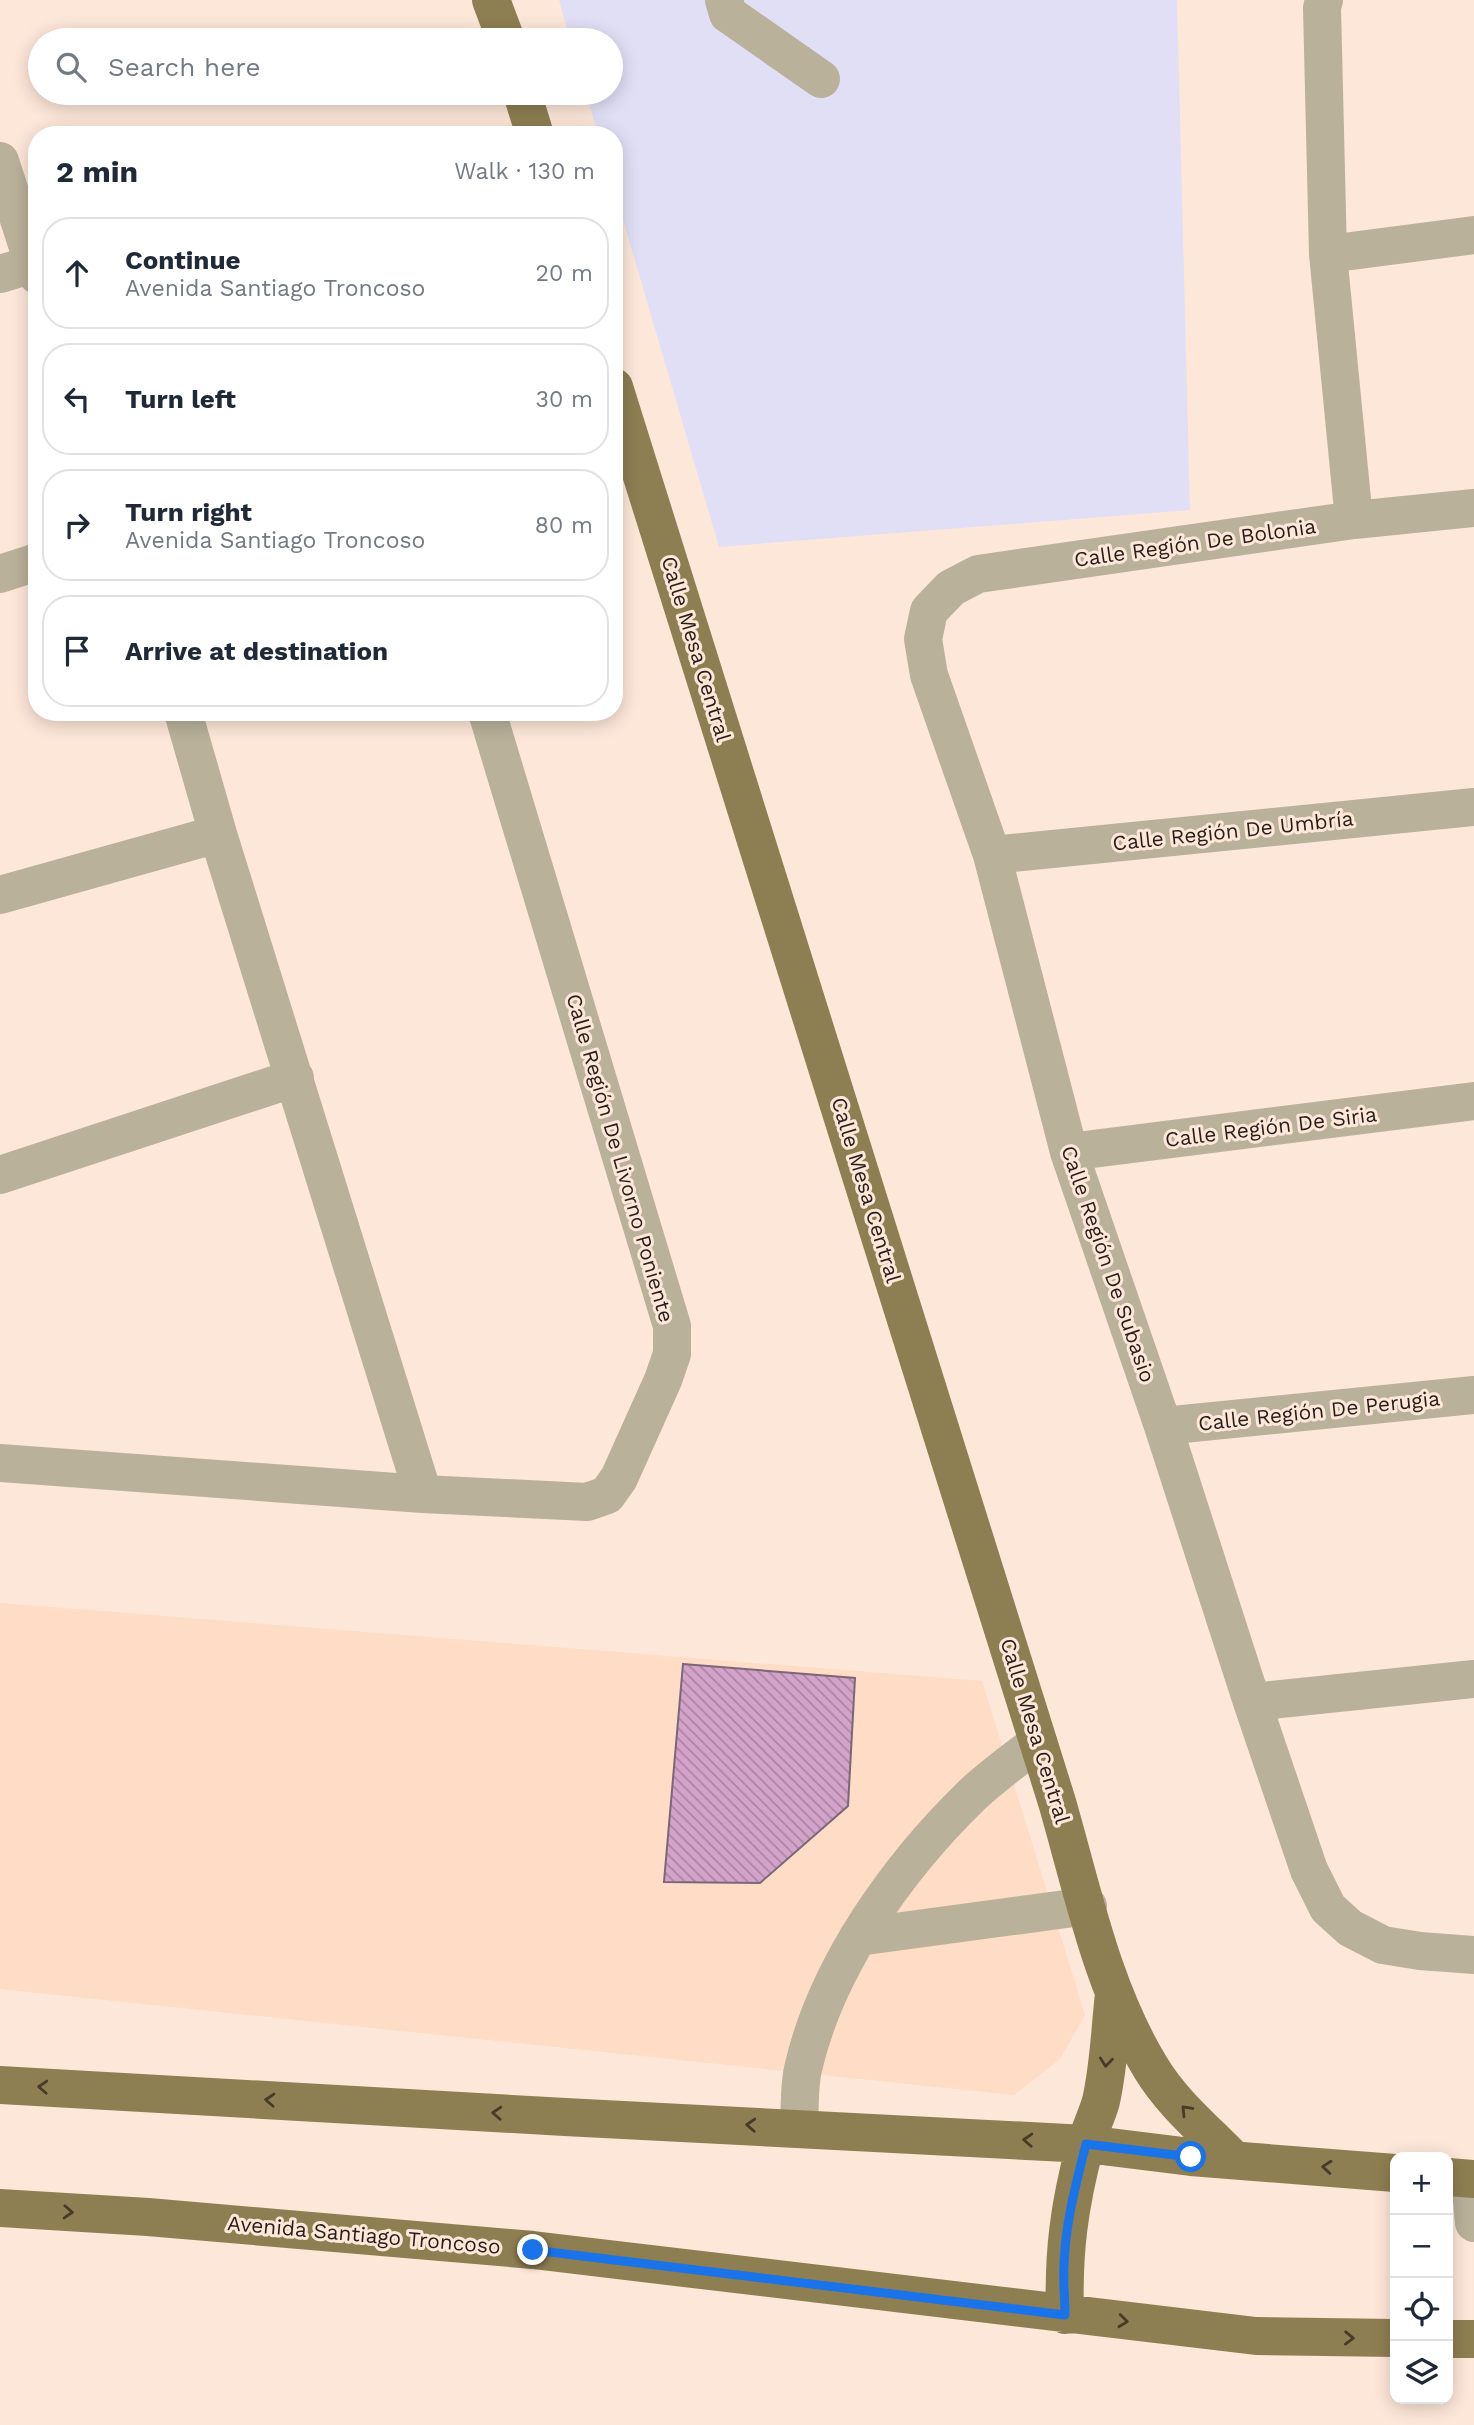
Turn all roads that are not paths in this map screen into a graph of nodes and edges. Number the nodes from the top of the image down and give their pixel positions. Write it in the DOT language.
graph roads {
  1 [pos="491,0"];
  2 [pos="724,0"];
  3 [pos="1324,0"];
  4 [pos="502,28"];
  5 [pos="821,79"];
  6 [pos="526,105"];
  7 [pos="532,126"];
  8 [pos="0,162"];
  9 [pos="1474,235"];
  10 [pos="1328,254"];
  11 [pos="23,271"];
  12 [pos="623,416"];
  13 [pos="1474,508"];
  14 [pos="1354,520"];
  15 [pos="28,565"];
  16 [pos="0,574"];
  17 [pos="929,611"];
  18 [pos="186,721"];
  19 [pos="490,721"];
  20 [pos="1474,807"];
  21 [pos="218,834"];
  22 [pos="992,855"];
  23 [pos="0,895"];
  24 [pos="295,1078"];
  25 [pos="1474,1101"];
  26 [pos="1069,1152"];
  27 [pos="0,1175"];
  28 [pos="1474,1395"];
  29 [pos="1163,1426"];
  30 [pos="0,1463"];
  31 [pos="423,1494"];
  32 [pos="1474,1679"];
  33 [pos="1252,1702"];
  34 [pos="1038,1742"];
  35 [pos="1087,1906"];
  36 [pos="858,1937"];
  37 [pos="1474,1955"];
  38 [pos="1114,1994"];
  39 [pos="0,2085"];
  40 [pos="799,2127"];
  41 [pos="1086,2144"];
  42 [pos="1233,2159"];
  43 [pos="1390,2173"];
  44 [pos="1464,2178"];
  45 [pos="0,2208"];
  46 [pos="1474,2223"];
  47 [pos="1065,2315"];
  48 [pos="1390,2338"];
  49 [pos="1453,2339"];
  50 [pos="1474,2339"];
  1 -- 4 [label="main road"];
  2 -- 5 [label="street"];
  3 -- 10 [label="street"];
  6 -- 7 [label="main road"];
  8 -- 11 [label="street"];
  9 -- 10 [label="street"];
  10 -- 14 [label="street"];
  12 -- 34 [label="main road, Calle Mesa Central"];
  13 -- 14 [label="street, Calle Región De Bolonia"];
  14 -- 17 [label="street, Calle Región De Bolonia"];
  15 -- 16 [label="street"];
  17 -- 22 [label="street, Calle Región De Subasio"];
  18 -- 21 [label="street"];
  19 -- 31 [label="street, Calle Región De Livorno Poniente"];
  20 -- 22 [label="street, Calle Región De Umbría"];
  21 -- 23 [label="street"];
  21 -- 24 [label="street"];
  22 -- 26 [label="street, Calle Región De Subasio"];
  24 -- 27 [label="street"];
  24 -- 31 [label="street"];
  25 -- 26 [label="street, Calle Región De Siria"];
  26 -- 29 [label="street, Calle Región De Subasio"];
  28 -- 29 [label="street, Calle Región De Perugia"];
  29 -- 33 [label="street, Calle Región De Subasio"];
  30 -- 31 [label="street, Calle Región De Livorno Poniente"];
  32 -- 33 [label="street"];
  33 -- 37 [label="street, Calle Región De Subasio"];
  34 -- 35 [label="main road, Calle Mesa Central"];
  34 -- 36 [label="street"];
  35 -- 36 [label="street"];
  35 -- 38 [label="main road, Calle Mesa Central"];
  36 -- 40 [label="street"];
  38 -- 41 [label="main road, one-way"];
  42 -- 38 [label="main road, one-way"];
  40 -- 39 [label="main road, one-way"];
  41 -- 40 [label="main road, one-way"];
  41 -- 42 [label="main road"];
  41 -- 47 [label="main road"];
  43 -- 42 [label="main road, one-way"];
  44 -- 46 [label="street"];
  45 -- 47 [label="main road, Avenida Santiago Troncoso, one-way"];
  47 -- 48 [label="main road, Avenida Santiago Troncoso, one-way"];
  49 -- 50 [label="main road"];
}
